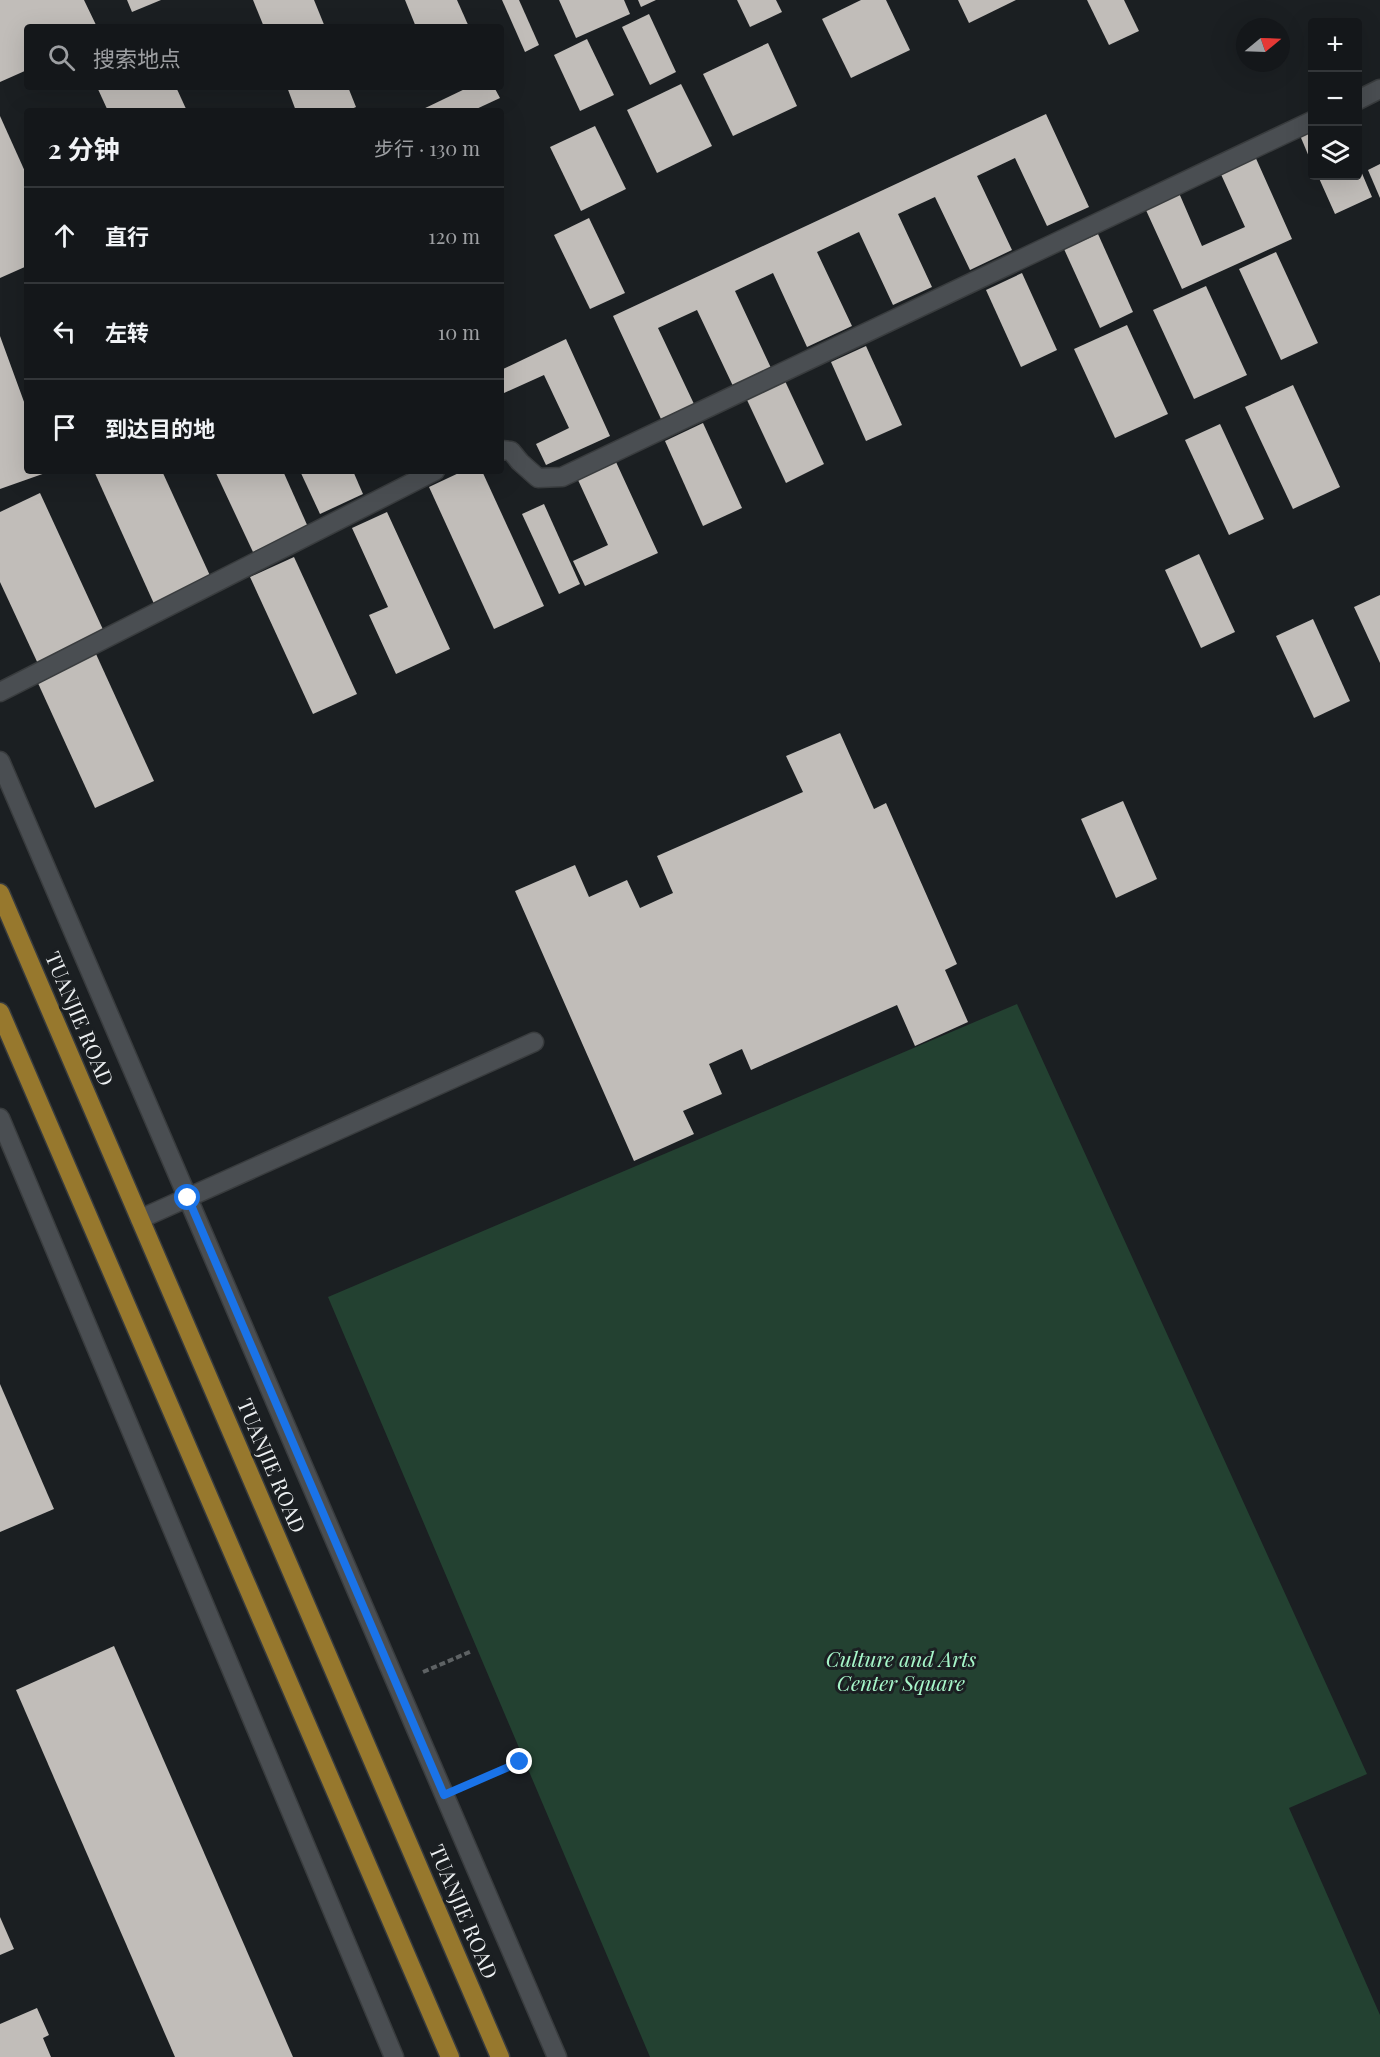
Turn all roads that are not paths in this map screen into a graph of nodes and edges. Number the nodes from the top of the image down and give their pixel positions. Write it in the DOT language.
graph roads {
  1 [pos="1380,89"];
  2 [pos="1362,98"];
  3 [pos="1308,123"];
  4 [pos="504,450"];
  5 [pos="429,474"];
  6 [pos="0,692"];
  7 [pos="0,761"];
  8 [pos="0,893"];
  9 [pos="0,1012"];
  10 [pos="534,1042"];
  11 [pos="0,1118"];
  12 [pos="188,1198"];
  13 [pos="140,1219"];
  14 [pos="394,2057"];
  15 [pos="450,2057"];
  16 [pos="500,2057"];
  17 [pos="557,2057"];
  1 -- 2 [label="street"];
  3 -- 4 [label="street"];
  5 -- 6 [label="street"];
  7 -- 12 [label="street"];
  8 -- 13 [label="main road, TUANJIE ROAD"];
  9 -- 15 [label="main road"];
  10 -- 12 [label="street"];
  11 -- 14 [label="street"];
  12 -- 13 [label="street"];
  12 -- 17 [label="street"];
  13 -- 16 [label="main road, TUANJIE ROAD"];
}
